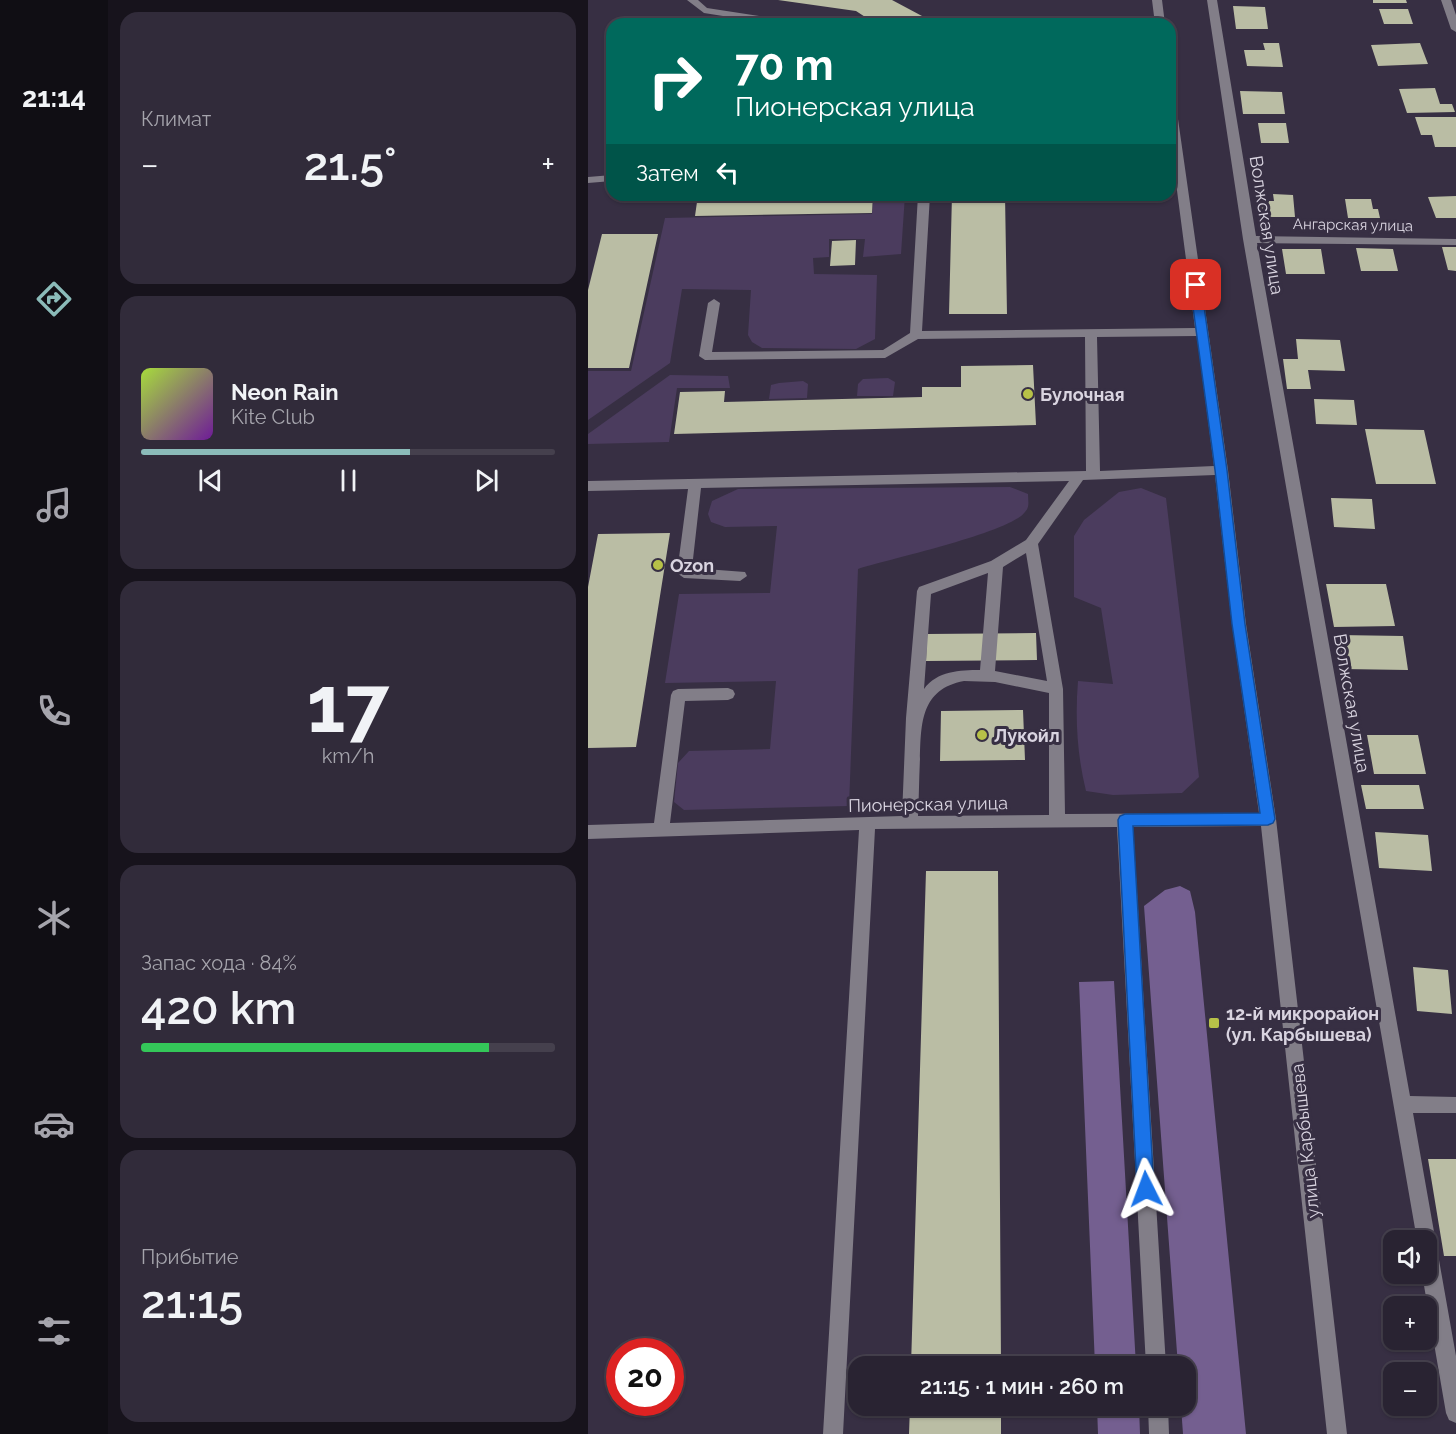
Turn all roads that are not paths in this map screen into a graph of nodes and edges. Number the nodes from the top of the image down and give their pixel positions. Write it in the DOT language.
graph roads {
  1 [pos="692,0"];
  2 [pos="1157,0"];
  3 [pos="1212,0"];
  4 [pos="1446,0"];
  5 [pos="754,18"];
  6 [pos="1159,18"];
  7 [pos="1456,29"];
  8 [pos="1176,142"];
  9 [pos="606,178"];
  10 [pos="588,180"];
  11 [pos="924,201"];
  12 [pos="1249,239"];
  13 [pos="1456,242"];
  14 [pos="714,303"];
  15 [pos="1202,332"];
  16 [pos="1090,333"];
  17 [pos="916,335"];
  18 [pos="1221,470"];
  19 [pos="1086,475"];
  20 [pos="695,485"];
  21 [pos="588,486"];
  22 [pos="1031,543"];
  23 [pos="996,565"];
  24 [pos="740,576"];
  25 [pos="987,676"];
  26 [pos="1056,689"];
  27 [pos="728,694"];
  28 [pos="914,718"];
  29 [pos="1268,819"];
  30 [pos="1125,820"];
  31 [pos="1057,821"];
  32 [pos="867,823"];
  33 [pos="910,823"];
  34 [pos="661,830"];
  35 [pos="588,832"];
  36 [pos="1404,1104"];
  37 [pos="1456,1105"];
  38 [pos="1155,1356"];
  39 [pos="1456,1413"];
  40 [pos="1159,1416"];
  41 [pos="833,1434"];
  42 [pos="1160,1434"];
  43 [pos="1337,1434"];
  1 -- 5 [label="street"];
  2 -- 6 [label="street"];
  3 -- 12 [label="street, Волжская улица"];
  4 -- 7 [label="street"];
  8 -- 15 [label="street, улица Карбышева"];
  9 -- 10 [label="street"];
  11 -- 17 [label="street"];
  12 -- 13 [label="street, Ангарская улица"];
  12 -- 36 [label="street, Волжская улица"];
  14 -- 17 [label="street"];
  15 -- 16 [label="street"];
  15 -- 18 [label="street, улица Карбышева"];
  16 -- 17 [label="street"];
  16 -- 19 [label="street"];
  18 -- 19 [label="street"];
  18 -- 29 [label="street, улица Карбышева"];
  19 -- 20 [label="street"];
  19 -- 22 [label="street"];
  20 -- 21 [label="street"];
  20 -- 24 [label="street"];
  22 -- 23 [label="street"];
  22 -- 26 [label="street"];
  23 -- 25 [label="street"];
  23 -- 28 [label="street"];
  25 -- 26 [label="street"];
  25 -- 28 [label="street"];
  26 -- 31 [label="street"];
  27 -- 34 [label="street"];
  28 -- 33 [label="street"];
  29 -- 30 [label="street, Пионерская улица"];
  29 -- 43 [label="street, улица Карбышева"];
  30 -- 31 [label="street, Пионерская улица"];
  30 -- 38 [label="street"];
  31 -- 33 [label="street, Пионерская улица"];
  32 -- 33 [label="street, Пионерская улица"];
  32 -- 34 [label="street, Пионерская улица"];
  32 -- 41 [label="street"];
  34 -- 35 [label="street, Пионерская улица"];
  36 -- 37 [label="street"];
  36 -- 39 [label="street, Волжская улица"];
  40 -- 42 [label="street"];
}
